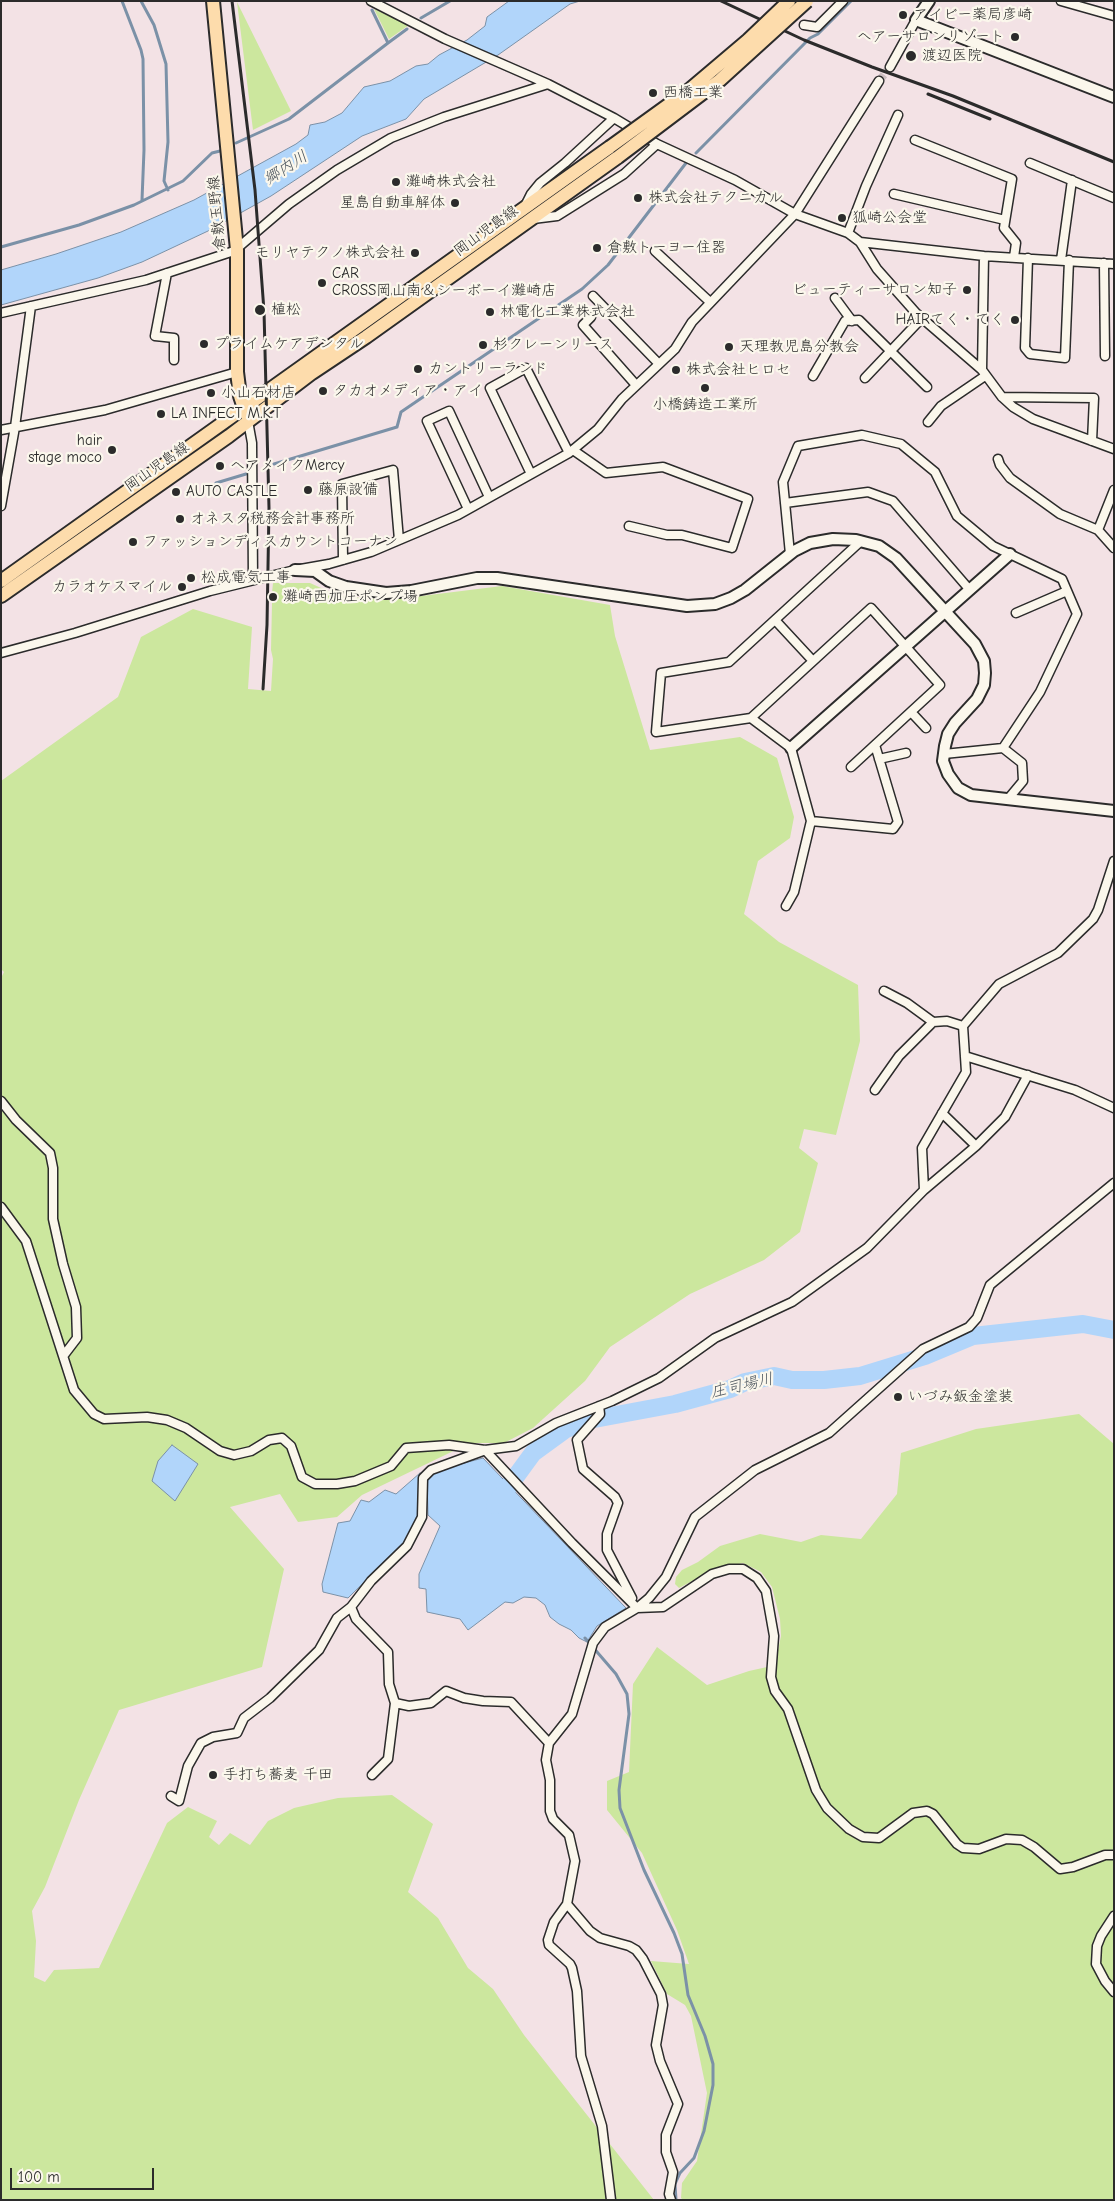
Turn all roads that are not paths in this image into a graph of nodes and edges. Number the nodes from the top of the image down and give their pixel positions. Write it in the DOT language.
graph roads {
  1 [pos="213,1"];
  2 [pos="371,1"];
  3 [pos="789,1"];
  4 [pos="807,1"];
  5 [pos="843,1"];
  6 [pos="929,1"];
  7 [pos="1061,1"];
  8 [pos="1114,16"];
  9 [pos="916,20"];
  10 [pos="804,26"];
  11 [pos="890,67"];
  12 [pos="879,81"];
  13 [pos="548,84"];
  14 [pos="1114,97"];
  15 [pos="898,114"];
  16 [pos="614,118"];
  17 [pos="916,140"];
  18 [pos="657,144"];
  19 [pos="614,152"];
  20 [pos="1030,163"];
  21 [pos="1072,180"];
  22 [pos="894,194"];
  23 [pos="1114,198"];
  24 [pos="527,214"];
  25 [pos="795,214"];
  26 [pos="1005,220"];
  27 [pos="848,233"];
  28 [pos="860,242"];
  29 [pos="236,246"];
  30 [pos="655,251"];
  31 [pos="472,254"];
  32 [pos="984,256"];
  33 [pos="1014,257"];
  34 [pos="1028,258"];
  35 [pos="1065,260"];
  36 [pos="1104,263"];
  37 [pos="1114,264"];
  38 [pos="167,273"];
  39 [pos="593,296"];
  40 [pos="835,298"];
  41 [pos="710,302"];
  42 [pos="31,306"];
  43 [pos="1,313"];
  44 [pos="591,317"];
  45 [pos="922,318"];
  46 [pos="852,320"];
  47 [pos="891,351"];
  48 [pos="1105,356"];
  49 [pos="174,360"];
  50 [pos="659,364"];
  51 [pos="237,372"];
  52 [pos="984,373"];
  53 [pos="812,376"];
  54 [pos="864,378"];
  55 [pos="636,385"];
  56 [pos="927,387"];
  57 [pos="1002,397"];
  58 [pos="244,408"];
  59 [pos="248,421"];
  60 [pos="928,422"];
  61 [pos="15,427"];
  62 [pos="1,430"];
  63 [pos="1092,441"];
  64 [pos="1114,449"];
  65 [pos="571,452"];
  66 [pos="998,459"];
  67 [pos="531,474"];
  68 [pos="144,488"];
  69 [pos="1114,490"];
  70 [pos="489,497"];
  71 [pos="785,503"];
  72 [pos="1,506"];
  73 [pos="468,509"];
  74 [pos="629,526"];
  75 [pos="90,527"];
  76 [pos="1098,530"];
  77 [pos="399,540"];
  78 [pos="861,541"];
  79 [pos="1114,548"];
  80 [pos="790,554"];
  81 [pos="1010,554"];
  82 [pos="343,560"];
  83 [pos="295,570"];
  84 [pos="253,580"];
  85 [pos="1,581"];
  86 [pos="969,589"];
  87 [pos="1067,591"];
  88 [pos="1,596"];
  89 [pos="944,611"];
  90 [pos="1016,613"];
  91 [pos="774,620"];
  92 [pos="905,646"];
  93 [pos="1,652"];
  94 [pos="813,661"];
  95 [pos="911,712"];
  96 [pos="751,718"];
  97 [pos="926,728"];
  98 [pos="875,745"];
  99 [pos="791,748"];
  100 [pos="1003,748"];
  101 [pos="906,753"];
  102 [pos="944,754"];
  103 [pos="879,759"];
  104 [pos="851,767"];
  105 [pos="1008,800"];
  106 [pos="1114,811"];
  107 [pos="810,821"];
  108 [pos="1114,861"];
  109 [pos="786,906"];
  110 [pos="884,992"];
  111 [pos="933,1022"];
  112 [pos="963,1026"];
  113 [pos="965,1056"];
  114 [pos="1028,1075"];
  115 [pos="875,1090"];
  116 [pos="1,1100"];
  117 [pos="1114,1108"];
  118 [pos="942,1113"];
  119 [pos="976,1146"];
  120 [pos="1114,1183"];
  121 [pos="924,1190"];
  122 [pos="1,1207"];
  123 [pos="64,1355"];
  124 [pos="599,1406"];
  125 [pos="485,1450"];
  126 [pos="351,1607"];
  127 [pos="637,1608"];
  128 [pos="395,1703"];
  129 [pos="549,1743"];
  130 [pos="372,1775"];
  131 [pos="170,1796"];
  132 [pos="1114,1856"];
  133 [pos="566,1904"];
  134 [pos="1114,1916"];
  135 [pos="1114,1992"];
  136 [pos="610,2200"];
  137 [pos="671,2200"];
  1 -- 29 [label="main road, 倉敷玉野線"];
  2 -- 13 [label="street"];
  3 -- 19 [label="main road, 岡山児島線, bridge"];
  4 -- 19 [label="main road, 岡山児島線, bridge"];
  5 -- 10 [label="street"];
  6 -- 9 [label="street"];
  7 -- 8 [label="street"];
  9 -- 11 [label="street"];
  9 -- 14 [label="street"];
  12 -- 25 [label="street"];
  13 -- 16 [label="street"];
  13 -- 29 [label="street"];
  15 -- 27 [label="street"];
  16 -- 18 [label="street"];
  16 -- 24 [label="street"];
  17 -- 26 [label="street"];
  18 -- 24 [label="street"];
  18 -- 25 [label="street"];
  19 -- 24 [label="main road, 岡山児島線"];
  20 -- 21 [label="street"];
  21 -- 23 [label="street"];
  21 -- 35 [label="street"];
  22 -- 26 [label="street"];
  24 -- 31 [label="main road, 岡山児島線"];
  25 -- 27 [label="street"];
  25 -- 41 [label="street"];
  26 -- 33 [label="street"];
  27 -- 28 [label="street"];
  28 -- 32 [label="street"];
  28 -- 45 [label="street"];
  29 -- 38 [label="street"];
  29 -- 51 [label="main road, 倉敷玉野線"];
  30 -- 41 [label="street"];
  31 -- 58 [label="main road, 岡山児島線"];
  31 -- 59 [label="main road, 岡山児島線"];
  32 -- 33 [label="street"];
  32 -- 52 [label="street"];
  33 -- 34 [label="street"];
  34 -- 35 [label="street"];
  34 -- 35 [label="street"];
  35 -- 36 [label="street"];
  36 -- 37 [label="street"];
  36 -- 48 [label="street"];
  38 -- 42 [label="street"];
  38 -- 49 [label="street"];
  39 -- 50 [label="street"];
  40 -- 46 [label="street"];
  41 -- 50 [label="street"];
  42 -- 43 [label="street"];
  42 -- 61 [label="street"];
  44 -- 55 [label="street"];
  45 -- 47 [label="street"];
  45 -- 52 [label="street"];
  46 -- 47 [label="street"];
  46 -- 53 [label="street"];
  47 -- 54 [label="street"];
  47 -- 56 [label="street"];
  50 -- 55 [label="street"];
  51 -- 58 [label="main road, 倉敷玉野線"];
  51 -- 61 [label="street"];
  52 -- 57 [label="street"];
  52 -- 60 [label="street"];
  55 -- 65 [label="street"];
  57 -- 63 [label="street"];
  57 -- 63 [label="street"];
  58 -- 59 [label="main road, 倉敷玉野線"];
  58 -- 68 [label="main road, 岡山児島線"];
  59 -- 68 [label="main road, 岡山児島線"];
  59 -- 84 [label="street"];
  61 -- 62 [label="street"];
  61 -- 72 [label="street"];
  63 -- 64 [label="street"];
  65 -- 67 [label="street"];
  65 -- 67 [label="street"];
  65 -- 74 [label="street"];
  66 -- 76 [label="street"];
  67 -- 70 [label="street"];
  68 -- 75 [label="main road, 岡山児島線"];
  69 -- 76 [label="street"];
  70 -- 73 [label="street"];
  70 -- 73 [label="street"];
  71 -- 80 [label="street"];
  71 -- 81 [label="street"];
  71 -- 86 [label="street"];
  73 -- 77 [label="street"];
  75 -- 85 [label="main road, 岡山児島線"];
  75 -- 88 [label="main road, 岡山児島線"];
  76 -- 79 [label="street"];
  77 -- 82 [label="street"];
  77 -- 82 [label="street"];
  78 -- 80 [label="street"];
  78 -- 89 [label="street"];
  78 -- 91 [label="street"];
  80 -- 83 [label="street"];
  81 -- 86 [label="street"];
  81 -- 87 [label="street"];
  82 -- 83 [label="street"];
  83 -- 84 [label="street"];
  84 -- 93 [label="street"];
  86 -- 89 [label="street"];
  87 -- 90 [label="street"];
  87 -- 100 [label="street"];
  89 -- 92 [label="street"];
  89 -- 102 [label="street"];
  91 -- 94 [label="street"];
  91 -- 96 [label="street"];
  92 -- 94 [label="street"];
  92 -- 95 [label="street"];
  92 -- 99 [label="street"];
  94 -- 96 [label="street"];
  95 -- 97 [label="street"];
  95 -- 98 [label="street"];
  96 -- 99 [label="street"];
  98 -- 103 [label="street"];
  98 -- 104 [label="street"];
  99 -- 107 [label="street"];
  100 -- 102 [label="street"];
  100 -- 105 [label="street"];
  101 -- 103 [label="street"];
  102 -- 105 [label="street"];
  103 -- 107 [label="street"];
  105 -- 106 [label="street"];
  107 -- 109 [label="street"];
  108 -- 112 [label="street"];
  110 -- 111 [label="street"];
  111 -- 112 [label="street"];
  111 -- 115 [label="street"];
  112 -- 113 [label="street"];
  113 -- 114 [label="street"];
  113 -- 118 [label="street"];
  114 -- 117 [label="street"];
  114 -- 119 [label="street"];
  116 -- 123 [label="street"];
  118 -- 119 [label="street"];
  118 -- 121 [label="street"];
  119 -- 121 [label="street"];
  120 -- 127 [label="street"];
  121 -- 124 [label="street"];
  122 -- 123 [label="street"];
  123 -- 125 [label="street"];
  124 -- 125 [label="street"];
  124 -- 127 [label="street"];
  125 -- 126 [label="street"];
  125 -- 127 [label="street"];
  126 -- 128 [label="street"];
  126 -- 131 [label="street"];
  127 -- 129 [label="street"];
  127 -- 132 [label="street"];
  128 -- 129 [label="street"];
  128 -- 130 [label="street"];
  129 -- 133 [label="street"];
  133 -- 136 [label="street"];
  133 -- 137 [label="street"];
  134 -- 135 [label="street"];
}
